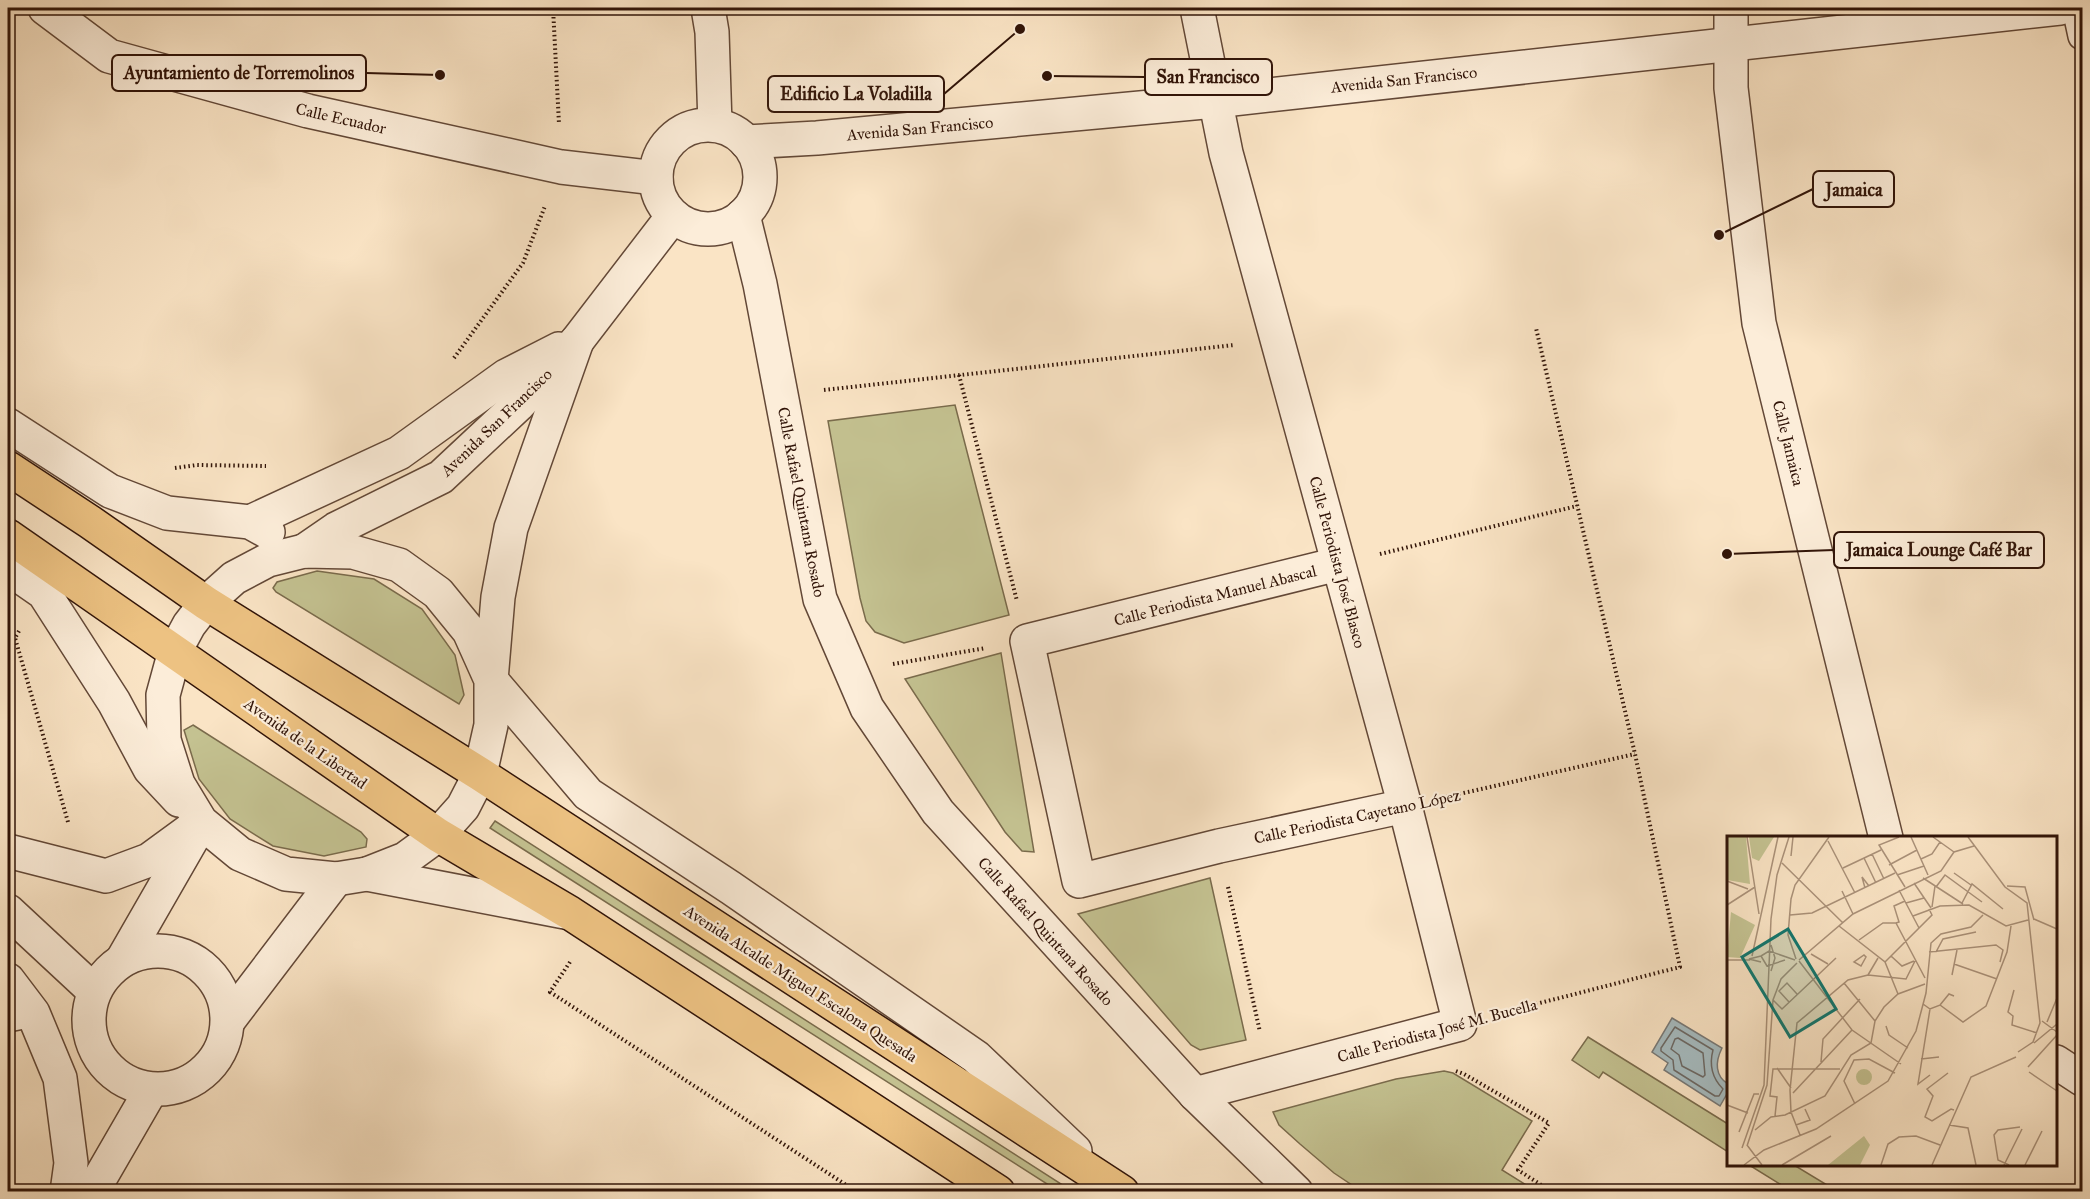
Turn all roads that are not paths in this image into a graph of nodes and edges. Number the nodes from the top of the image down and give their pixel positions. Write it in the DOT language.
graph roads {
  1 [pos="45,8"];
  2 [pos="708,8"];
  3 [pos="1197,8"];
  4 [pos="1731,8"];
  5 [pos="2061,8"];
  6 [pos="2076,8"];
  7 [pos="2082,36"];
  8 [pos="1730,43"];
  9 [pos="1215,100"];
  10 [pos="715,125"];
  11 [pos="746,142"];
  12 [pos="656,178"];
  13 [pos="743,215"];
  14 [pos="673,216"];
  15 [pos="577,340"];
  16 [pos="8,425"];
  17 [pos="8,468"];
  18 [pos="250,522"];
  19 [pos="8,536"];
  20 [pos="304,551"];
  21 [pos="1338,564"];
  22 [pos="8,568"];
  23 [pos="206,603"];
  24 [pos="175,651"];
  25 [pos="491,680"];
  26 [pos="480,774"];
  27 [pos="1405,806"];
  28 [pos="201,822"];
  29 [pos="438,835"];
  30 [pos="1886,836"];
  31 [pos="8,851"];
  32 [pos="351,876"];
  33 [pos="1079,881"];
  34 [pos="8,911"];
  35 [pos="570,913"];
  36 [pos="123,959"];
  37 [pos="8,980"];
  38 [pos="94,991"];
  39 [pos="20,1015"];
  40 [pos="228,1021"];
  41 [pos="1460,1024"];
  42 [pos="2057,1063"];
  43 [pos="2082,1079"];
  44 [pos="151,1090"];
  45 [pos="1196,1094"];
  46 [pos="1114,1186"];
  47 [pos="67,1191"];
  48 [pos="92,1191"];
  49 [pos="998,1191"];
  50 [pos="1296,1191"];
  1 -- 12 [label="street, Calle Ecuador"];
  2 -- 10 [label="street"];
  3 -- 9 [label="street, Calle Periodista José Blasco"];
  4 -- 8 [label="street, Calle Jamaica"];
  5 -- 8 [label="street, Avenida San Francisco"];
  6 -- 7 [label="lane"];
  8 -- 9 [label="street, Avenida San Francisco"];
  8 -- 30 [label="street, Calle Jamaica"];
  9 -- 11 [label="street, Avenida San Francisco"];
  9 -- 21 [label="street, Calle Periodista José Blasco"];
  10 -- 11 [label="street"];
  10 -- 12 [label="street"];
  11 -- 13 [label="street"];
  12 -- 14 [label="street"];
  13 -- 14 [label="street"];
  13 -- 45 [label="street, Calle Rafael Quintana Rosado"];
  14 -- 15 [label="street, Avenida San Francisco"];
  15 -- 18 [label="street, Avenida San Francisco"];
  15 -- 20 [label="street, Avenida San Francisco"];
  15 -- 25 [label="street"];
  16 -- 18 [label="street"];
  17 -- 23 [label="main road"];
  18 -- 20 [label="street"];
  19 -- 24 [label="main road, Avenida de la Libertad"];
  20 -- 23 [label="street"];
  20 -- 25 [label="street"];
  21 -- 27 [label="street, Calle Periodista José Blasco"];
  21 -- 33 [label="street, Calle Periodista Manuel Abascal"];
  22 -- 28 [label="street"];
  23 -- 24 [label="street"];
  23 -- 26 [label="main road, Avenida Alcalde Miguel Escalona Quesada"];
  24 -- 28 [label="street"];
  24 -- 29 [label="main road, Avenida de la Libertad"];
  25 -- 26 [label="street"];
  25 -- 46 [label="street"];
  26 -- 29 [label="street"];
  26 -- 46 [label="main road, Avenida Alcalde Miguel Escalona Quesada"];
  27 -- 33 [label="street, Calle Periodista Cayetano López"];
  27 -- 41 [label="street, Calle Periodista José Blasco"];
  28 -- 31 [label="street"];
  28 -- 32 [label="street"];
  28 -- 36 [label="street"];
  29 -- 32 [label="street"];
  29 -- 35 [label="main road"];
  32 -- 35 [label="street"];
  32 -- 40 [label="street"];
  34 -- 38 [label="street"];
  35 -- 49 [label="main road"];
  36 -- 38 [label="street"];
  36 -- 40 [label="street"];
  37 -- 39 [label="street"];
  38 -- 44 [label="street"];
  39 -- 47 [label="street"];
  40 -- 44 [label="street"];
  41 -- 45 [label="street, Calle Periodista José M. Bucella"];
  42 -- 43 [label="street"];
  44 -- 48 [label="street"];
  45 -- 50 [label="street, Calle Rafael Quintana Rosado"];
}
